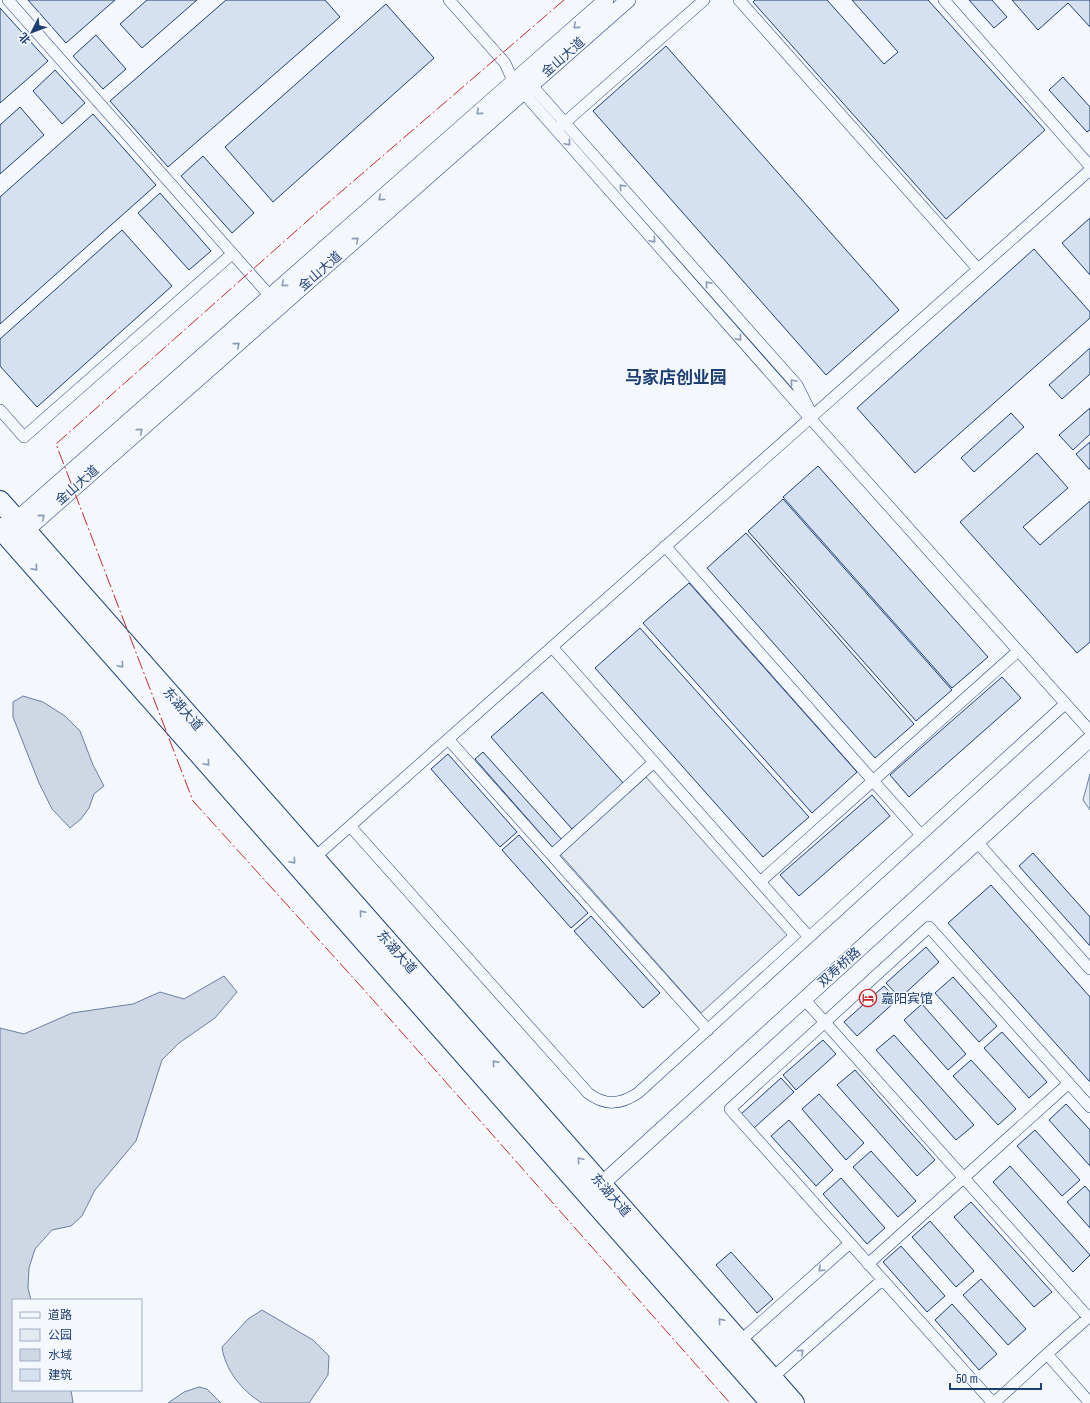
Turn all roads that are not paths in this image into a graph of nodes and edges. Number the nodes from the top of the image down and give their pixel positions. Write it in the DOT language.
graph roads {
  1 [pos="8,0"];
  2 [pos="449,0"];
  3 [pos="606,0"];
  4 [pos="628,0"];
  5 [pos="704,0"];
  6 [pos="738,0"];
  7 [pos="944,0"];
  8 [pos="522,83"];
  9 [pos="561,126"];
  10 [pos="1090,166"];
  11 [pos="1090,170"];
  12 [pos="232,254"];
  13 [pos="978,269"];
  14 [pos="270,296"];
  15 [pos="0,410"];
  16 [pos="811,417"];
  17 [pos="0,501"];
  18 [pos="12,530"];
  19 [pos="665,546"];
  20 [pos="552,647"];
  21 [pos="1018,651"];
  22 [pos="1065,704"];
  23 [pos="1090,731"];
  24 [pos="448,738"];
  25 [pos="1090,739"];
  26 [pos="654,762"];
  27 [pos="873,780"];
  28 [pos="350,826"];
  29 [pos="921,835"];
  30 [pos="977,842"];
  31 [pos="552,855"];
  32 [pos="314,858"];
  33 [pos="760,882"];
  34 [pos="809,937"];
  35 [pos="1090,969"];
  36 [pos="804,999"];
  37 [pos="826,1023"];
  38 [pos="708,1030"];
  39 [pos="1069,1084"];
  40 [pos="1090,1107"];
  41 [pos="964,1178"];
  42 [pos="595,1190"];
  43 [pos="850,1243"];
  44 [pos="868,1264"];
  45 [pos="882,1280"];
  46 [pos="1089,1316"];
  47 [pos="739,1342"];
  48 [pos="1047,1354"];
  49 [pos="772,1378"];
  50 [pos="1090,1402"];
  51 [pos="771,1403"];
  52 [pos="794,1403"];
  53 [pos="993,1403"];
  1 -- 12 [label="street"];
  2 -- 8 [label="street"];
  3 -- 8 [label="street, 金山大道, one-way"];
  4 -- 8 [label="street, 金山大道"];
  5 -- 9 [label="street"];
  6 -- 13 [label="street"];
  7 -- 10 [label="street"];
  8 -- 9 [label="street"];
  8 -- 14 [label="street, 金山大道, one-way"];
  18 -- 8 [label="street, 金山大道, one-way"];
  9 -- 16 [label="street"];
  11 -- 13 [label="street"];
  12 -- 14 [label="street"];
  12 -- 15 [label="street"];
  13 -- 16 [label="street"];
  14 -- 18 [label="street, 金山大道"];
  16 -- 19 [label="street"];
  16 -- 21 [label="street"];
  17 -- 18 [label="highway, 东湖大道"];
  18 -- 32 [label="highway, 东湖大道"];
  18 -- 42 [label="highway, 东湖大道, one-way"];
  19 -- 20 [label="street"];
  19 -- 27 [label="street"];
  20 -- 24 [label="street"];
  20 -- 26 [label="street"];
  21 -- 22 [label="street"];
  21 -- 27 [label="street"];
  22 -- 23 [label="street"];
  22 -- 29 [label="street"];
  24 -- 28 [label="street"];
  24 -- 31 [label="street"];
  25 -- 30 [label="street, 双寿桥路"];
  26 -- 31 [label="street"];
  26 -- 33 [label="street"];
  27 -- 29 [label="street"];
  27 -- 33 [label="street"];
  28 -- 32 [label="street"];
  28 -- 38 [label="street"];
  29 -- 34 [label="street"];
  30 -- 35 [label="street"];
  30 -- 36 [label="street, 双寿桥路"];
  31 -- 38 [label="street"];
  42 -- 32 [label="highway, 东湖大道, one-way"];
  33 -- 34 [label="street"];
  34 -- 38 [label="street"];
  36 -- 37 [label="street"];
  36 -- 42 [label="street, 双寿桥路"];
  37 -- 39 [label="street"];
  37 -- 41 [label="street"];
  37 -- 43 [label="street"];
  39 -- 40 [label="street"];
  39 -- 41 [label="street"];
  41 -- 44 [label="street"];
  41 -- 46 [label="street"];
  47 -- 42 [label="highway, 东湖大道, one-way"];
  42 -- 51 [label="highway, 东湖大道"];
  43 -- 44 [label="street"];
  43 -- 47 [label="street, one-way"];
  44 -- 45 [label="street"];
  49 -- 45 [label="street, one-way"];
  45 -- 53 [label="street"];
  46 -- 48 [label="street"];
  47 -- 49 [label="highway, 东湖大道"];
  48 -- 50 [label="street"];
  48 -- 53 [label="street"];
  49 -- 52 [label="highway, 东湖大道"];
}
